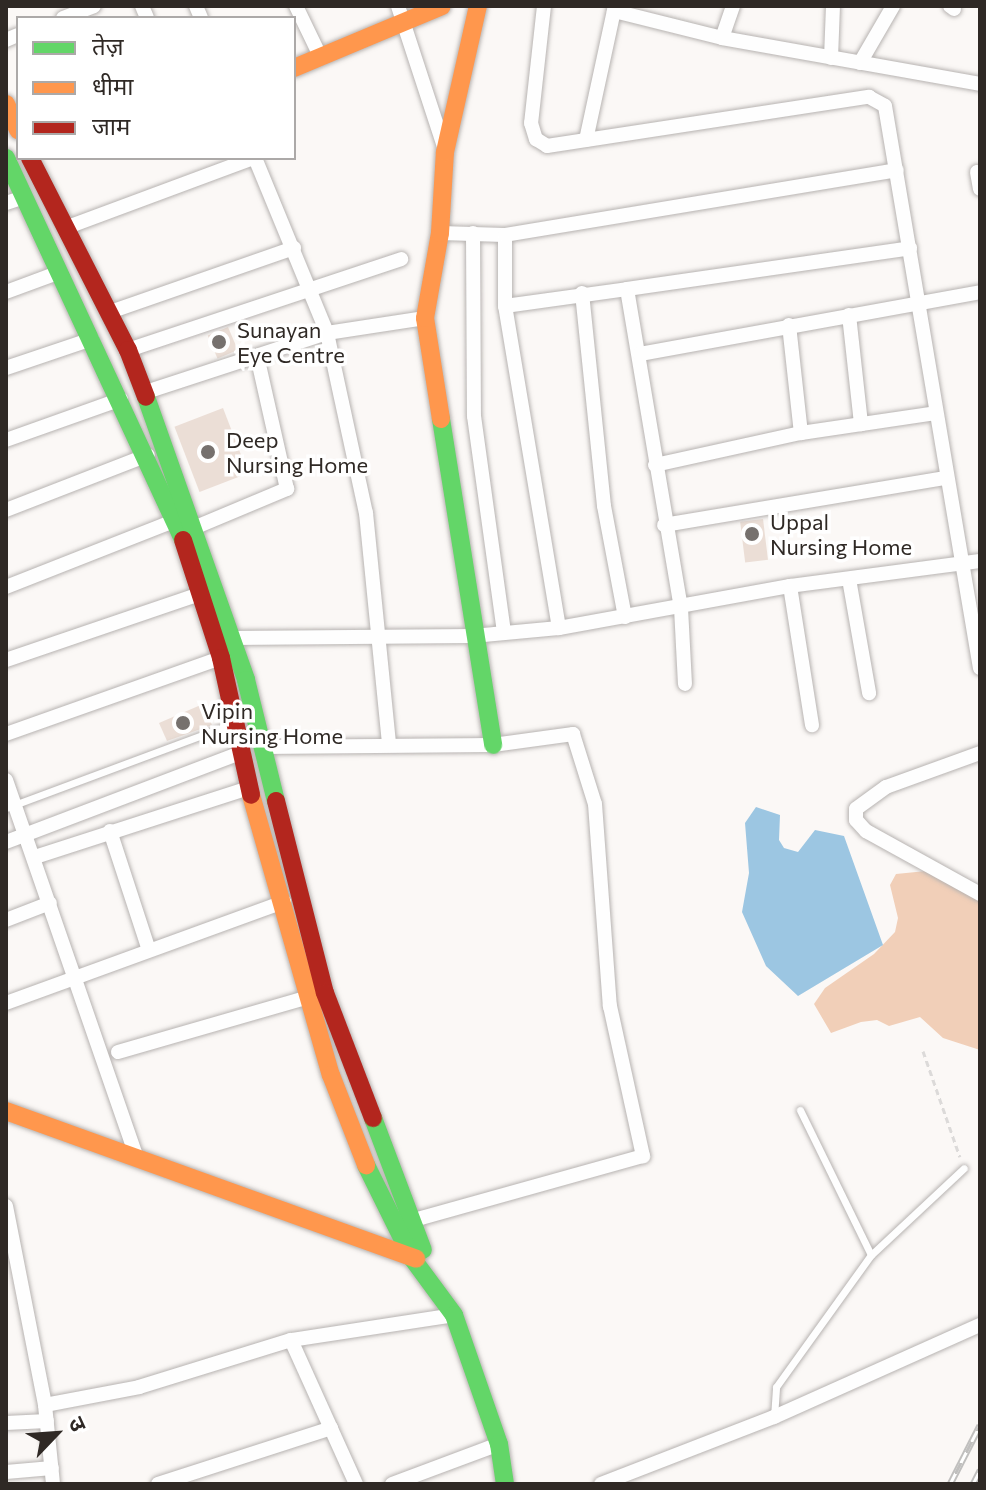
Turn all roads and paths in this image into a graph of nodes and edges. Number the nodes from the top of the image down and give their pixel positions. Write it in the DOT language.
graph roads {
  1 [pos="94,6"];
  2 [pos="296,6"];
  3 [pos="398,6"];
  4 [pos="442,6"];
  5 [pos="478,6"];
  6 [pos="544,6"];
  7 [pos="733,6"];
  8 [pos="833,6"];
  9 [pos="893,6"];
  10 [pos="615,8"];
  11 [pos="68,16"];
  12 [pos="405,24"];
  13 [pos="722,38"];
  14 [pos="321,58"];
  15 [pos="831,58"];
  16 [pos="860,63"];
  17 [pos="296,67"];
  18 [pos="979,82"];
  19 [pos="586,140"];
  20 [pos="445,152"];
  21 [pos="32,160"];
  22 [pos="35,160"];
  23 [pos="249,160"];
  24 [pos="255,160"];
  25 [pos="8,168"];
  26 [pos="897,170"];
  27 [pos="977,172"];
  28 [pos="980,189"];
  29 [pos="15,200"];
  30 [pos="65,228"];
  31 [pos="440,233"];
  32 [pos="473,233"];
  33 [pos="505,235"];
  34 [pos="294,248"];
  35 [pos="910,248"];
  36 [pos="401,259"];
  37 [pos="60,272"];
  38 [pos="310,286"];
  39 [pos="627,289"];
  40 [pos="6,292"];
  41 [pos="980,292"];
  42 [pos="582,293"];
  43 [pos="921,302"];
  44 [pos="505,306"];
  45 [pos="110,312"];
  46 [pos="849,315"];
  47 [pos="425,318"];
  48 [pos="789,325"];
  49 [pos="327,333"];
  50 [pos="92,339"];
  51 [pos="128,350"];
  52 [pos="640,354"];
  53 [pos="257,356"];
  54 [pos="6,368"];
  55 [pos="143,393"];
  56 [pos="121,399"];
  57 [pos="936,413"];
  58 [pos="861,424"];
  59 [pos="801,433"];
  60 [pos="6,440"];
  61 [pos="148,455"];
  62 [pos="655,465"];
  63 [pos="944,478"];
  64 [pos="6,510"];
  65 [pos="176,520"];
  66 [pos="664,525"];
  67 [pos="196,527"];
  68 [pos="980,561"];
  69 [pos="960,564"];
  70 [pos="849,579"];
  71 [pos="790,586"];
  72 [pos="6,587"];
  73 [pos="200,594"];
  74 [pos="681,608"];
  75 [pos="625,617"];
  76 [pos="559,628"];
  77 [pos="504,633"];
  78 [pos="377,635"];
  79 [pos="473,636"];
  80 [pos="231,638"];
  81 [pos="221,658"];
  82 [pos="6,660"];
  83 [pos="980,668"];
  84 [pos="685,684"];
  85 [pos="869,693"];
  86 [pos="234,723"];
  87 [pos="812,725"];
  88 [pos="6,734"];
  89 [pos="389,744"];
  90 [pos="493,745"];
  91 [pos="252,750"];
  92 [pos="979,756"];
  93 [pos="6,780"];
  94 [pos="249,788"];
  95 [pos="10,806"];
  96 [pos="110,831"];
  97 [pos="27,834"];
  98 [pos="6,842"];
  99 [pos="35,857"];
  100 [pos="980,894"];
  101 [pos="284,902"];
  102 [pos="50,903"];
  103 [pos="6,920"];
  104 [pos="149,950"];
  105 [pos="75,981"];
  106 [pos="305,998"];
  107 [pos="6,1003"];
  108 [pos="923,1051"];
  109 [pos="118,1052"];
  110 [pos="800,1110"];
  111 [pos="6,1111"];
  112 [pos="136,1156"];
  113 [pos="964,1168"];
  114 [pos="6,1206"];
  115 [pos="410,1221"];
  116 [pos="871,1255"];
  117 [pos="420,1260"];
  118 [pos="454,1315"];
  119 [pos="980,1325"];
  120 [pos="291,1340"];
  121 [pos="45,1405"];
  122 [pos="774,1417"];
  123 [pos="47,1421"];
  124 [pos="6,1423"];
  125 [pos="331,1428"];
  126 [pos="499,1444"];
  127 [pos="52,1468"];
  128 [pos="6,1472"];
  129 [pos="638,1477"];
  130 [pos="399,1482"];
  131 [pos="53,1484"];
  132 [pos="158,1484"];
  133 [pos="356,1484"];
  134 [pos="505,1484"];
  135 [pos="601,1484"];
  1 -- 11 [label="street"];
  2 -- 14 [label="street"];
  3 -- 12 [label="street"];
  4 -- 12 [label="main road"];
  5 -- 20 [label="main road"];
  6 -- 19 [label="street"];
  7 -- 13 [label="street"];
  8 -- 15 [label="street"];
  9 -- 16 [label="street"];
  10 -- 13 [label="street"];
  10 -- 19 [label="street"];
  12 -- 14 [label="main road"];
  12 -- 20 [label="street"];
  13 -- 15 [label="street"];
  14 -- 17 [label="main road"];
  15 -- 16 [label="street"];
  16 -- 18 [label="street"];
  19 -- 26 [label="street"];
  20 -- 31 [label="main road"];
  21 -- 25 [label="main road"];
  22 -- 30 [label="main road"];
  23 -- 30 [label="street"];
  24 -- 34 [label="street"];
  25 -- 29 [label="main road"];
  26 -- 33 [label="street"];
  26 -- 35 [label="street"];
  27 -- 28 [label="street"];
  29 -- 37 [label="main road"];
  30 -- 45 [label="main road"];
  31 -- 32 [label="street"];
  31 -- 47 [label="main road"];
  32 -- 33 [label="street"];
  32 -- 77 [label="street"];
  33 -- 44 [label="street"];
  34 -- 38 [label="street"];
  34 -- 45 [label="street"];
  35 -- 39 [label="street"];
  35 -- 43 [label="street"];
  36 -- 38 [label="street"];
  37 -- 40 [label="street"];
  37 -- 50 [label="main road"];
  38 -- 49 [label="street"];
  38 -- 51 [label="street"];
  39 -- 42 [label="street"];
  39 -- 52 [label="street"];
  41 -- 43 [label="street"];
  42 -- 44 [label="street"];
  42 -- 75 [label="street"];
  43 -- 46 [label="street"];
  43 -- 57 [label="street"];
  44 -- 76 [label="street"];
  45 -- 51 [label="main road"];
  46 -- 48 [label="street"];
  46 -- 58 [label="street"];
  47 -- 49 [label="street"];
  47 -- 79 [label="main road"];
  48 -- 52 [label="street"];
  48 -- 59 [label="street"];
  49 -- 53 [label="street"];
  49 -- 78 [label="street"];
  50 -- 54 [label="street"];
  50 -- 56 [label="main road"];
  51 -- 55 [label="main road"];
  52 -- 62 [label="street"];
  53 -- 55 [label="street"];
  53 -- 67 [label="street"];
  55 -- 67 [label="main road"];
  56 -- 60 [label="street"];
  56 -- 61 [label="main road"];
  57 -- 58 [label="street"];
  57 -- 63 [label="street"];
  58 -- 59 [label="street"];
  59 -- 62 [label="street"];
  61 -- 64 [label="street"];
  61 -- 65 [label="main road"];
  62 -- 66 [label="street"];
  63 -- 66 [label="street"];
  63 -- 69 [label="street"];
  65 -- 72 [label="street"];
  65 -- 73 [label="main road"];
  66 -- 74 [label="street"];
  67 -- 80 [label="main road"];
  68 -- 69 [label="street"];
  69 -- 70 [label="street"];
  69 -- 83 [label="street"];
  70 -- 71 [label="street"];
  70 -- 85 [label="street"];
  71 -- 74 [label="street"];
  71 -- 87 [label="street"];
  73 -- 81 [label="main road"];
  73 -- 82 [label="street"];
  74 -- 75 [label="street"];
  74 -- 84 [label="street"];
  75 -- 76 [label="street"];
  76 -- 77 [label="street"];
  77 -- 79 [label="street"];
  78 -- 79 [label="street"];
  78 -- 80 [label="street"];
  78 -- 89 [label="street"];
  79 -- 90 [label="main road"];
  80 -- 91 [label="main road"];
  81 -- 86 [label="main road"];
  81 -- 88 [label="street"];
  86 -- 91 [label="main road"];
  86 -- 95 [label="lane"];
  89 -- 90 [label="street"];
  89 -- 91 [label="street"];
  90 -- 115 [label="street"];
  91 -- 94 [label="main road"];
  91 -- 97 [label="street"];
  91 -- 115 [label="main road"];
  92 -- 100 [label="street"];
  93 -- 95 [label="street"];
  94 -- 96 [label="street"];
  94 -- 101 [label="main road"];
  95 -- 97 [label="street"];
  96 -- 99 [label="street"];
  96 -- 104 [label="street"];
  97 -- 98 [label="street"];
  97 -- 99 [label="street"];
  99 -- 102 [label="street"];
  101 -- 104 [label="street"];
  101 -- 106 [label="main road"];
  102 -- 103 [label="street"];
  102 -- 105 [label="street"];
  104 -- 105 [label="street"];
  105 -- 107 [label="street"];
  105 -- 112 [label="street"];
  106 -- 109 [label="street"];
  106 -- 117 [label="main road"];
  108 -- 113 [label="path"];
  110 -- 116 [label="lane"];
  111 -- 112 [label="main road"];
  112 -- 117 [label="main road"];
  113 -- 116 [label="lane"];
  114 -- 121 [label="street"];
  115 -- 117 [label="main road"];
  116 -- 122 [label="lane"];
  117 -- 118 [label="main road"];
  118 -- 120 [label="street"];
  118 -- 126 [label="main road"];
  119 -- 122 [label="street"];
  120 -- 121 [label="street"];
  120 -- 125 [label="street"];
  121 -- 123 [label="street"];
  122 -- 129 [label="street"];
  123 -- 124 [label="street"];
  123 -- 127 [label="street"];
  125 -- 132 [label="street"];
  125 -- 133 [label="street"];
  126 -- 130 [label="street"];
  126 -- 134 [label="main road"];
  127 -- 128 [label="street"];
  127 -- 131 [label="street"];
  129 -- 135 [label="street"];
}
